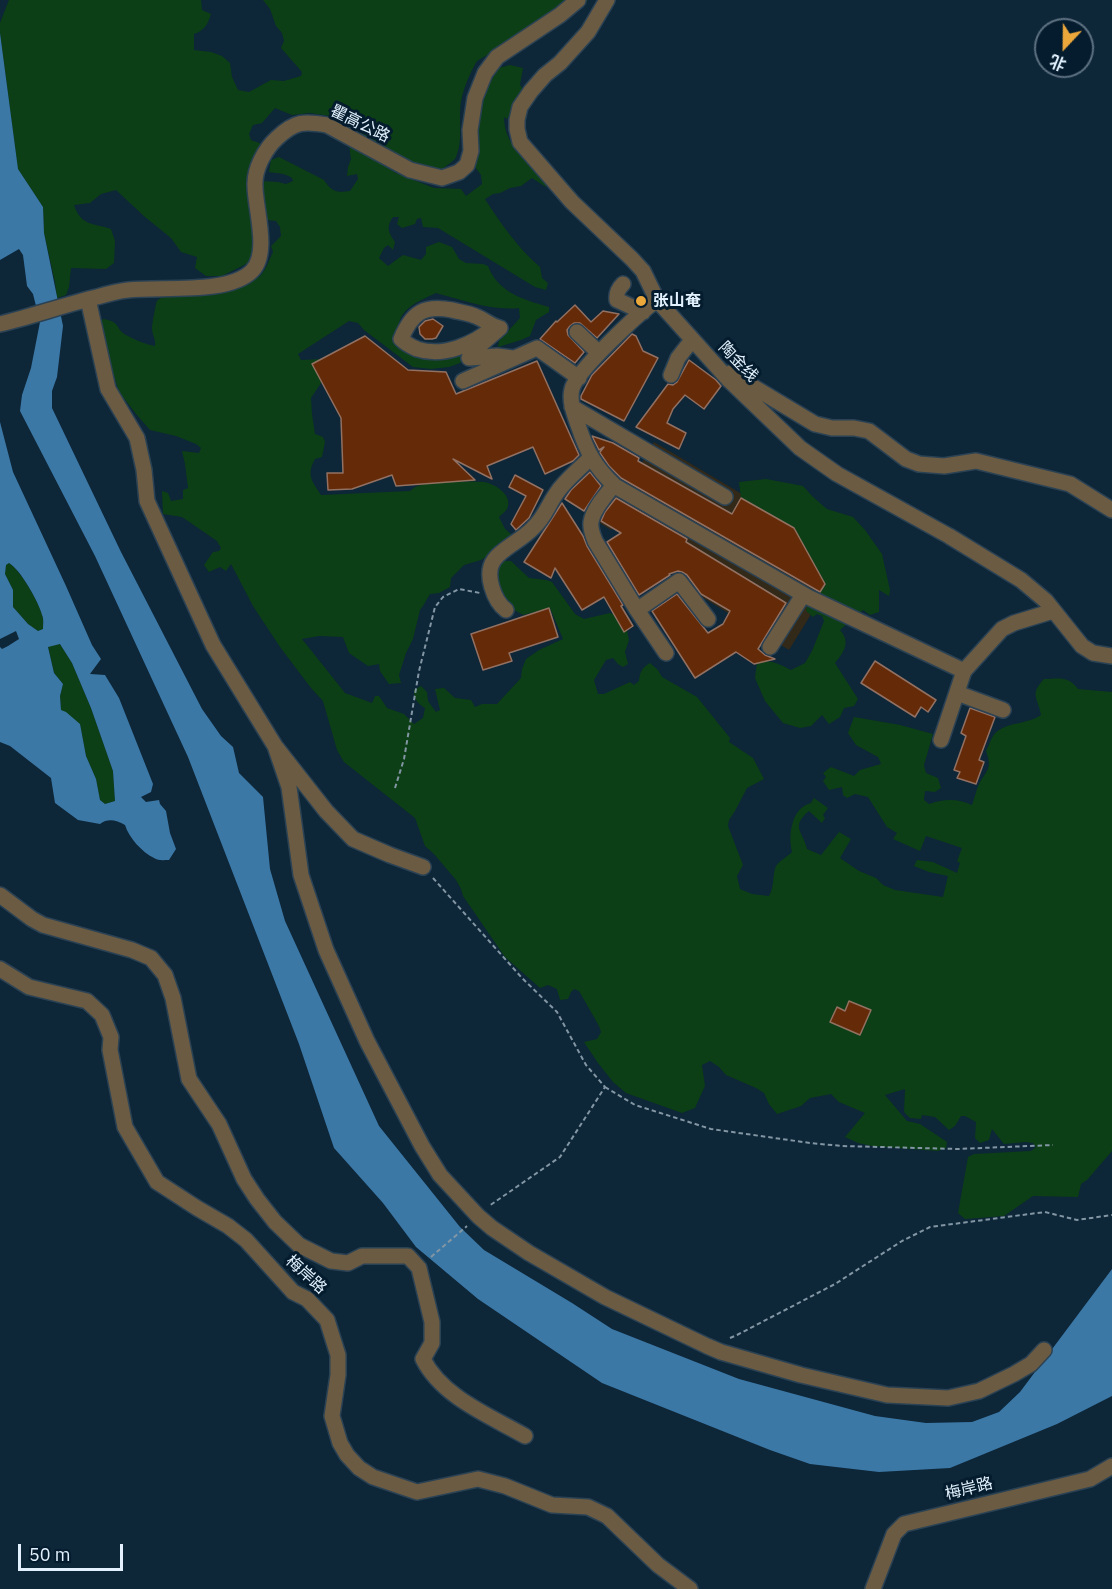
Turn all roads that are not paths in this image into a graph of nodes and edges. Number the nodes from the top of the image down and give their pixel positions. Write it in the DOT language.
graph roads {
  1 [pos="578,0"];
  2 [pos="607,0"];
  3 [pos="623,284"];
  4 [pos="657,300"];
  5 [pos="80,301"];
  6 [pos="643,312"];
  7 [pos="0,324"];
  8 [pos="495,327"];
  9 [pos="577,332"];
  10 [pos="693,340"];
  11 [pos="599,353"];
  12 [pos="513,358"];
  13 [pos="715,364"];
  14 [pos="671,375"];
  15 [pos="579,378"];
  16 [pos="463,381"];
  17 [pos="572,407"];
  18 [pos="591,457"];
  19 [pos="614,485"];
  20 [pos="725,497"];
  21 [pos="1112,510"];
  22 [pos="803,595"];
  23 [pos="507,610"];
  24 [pos="637,610"];
  25 [pos="1053,610"];
  26 [pos="708,620"];
  27 [pos="770,646"];
  28 [pos="666,653"];
  29 [pos="1112,656"];
  30 [pos="964,671"];
  31 [pos="957,693"];
  32 [pos="1003,711"];
  33 [pos="940,740"];
  34 [pos="275,746"];
  35 [pos="423,867"];
  36 [pos="0,895"];
  37 [pos="0,969"];
  38 [pos="1044,1350"];
  39 [pos="525,1436"];
  40 [pos="1112,1466"];
  41 [pos="690,1589"];
  42 [pos="873,1589"];
  1 -- 5 [label="street, 瞿高公路"];
  2 -- 4 [label="street, 陶金线"];
  3 -- 6 [label="street"];
  4 -- 6 [label="street"];
  4 -- 10 [label="street, 陶金线"];
  5 -- 7 [label="street, 瞿高公路"];
  5 -- 34 [label="street"];
  6 -- 11 [label="street"];
  8 -- 8 [label="street"];
  8 -- 12 [label="street"];
  9 -- 11 [label="street"];
  10 -- 13 [label="street, 陶金线"];
  10 -- 14 [label="street"];
  11 -- 15 [label="street"];
  12 -- 15 [label="street"];
  12 -- 16 [label="street"];
  13 -- 21 [label="street"];
  13 -- 25 [label="street, 陶金线"];
  15 -- 17 [label="street"];
  17 -- 18 [label="street"];
  17 -- 20 [label="street"];
  18 -- 19 [label="street"];
  18 -- 23 [label="street"];
  19 -- 22 [label="street"];
  19 -- 24 [label="street"];
  22 -- 27 [label="street"];
  22 -- 30 [label="street"];
  24 -- 26 [label="street"];
  24 -- 28 [label="street"];
  25 -- 29 [label="street, 陶金线"];
  25 -- 30 [label="street"];
  30 -- 31 [label="street"];
  31 -- 32 [label="street"];
  31 -- 33 [label="street"];
  34 -- 35 [label="street"];
  34 -- 38 [label="street"];
  36 -- 39 [label="street"];
  37 -- 41 [label="street, 梅岸路"];
  40 -- 42 [label="street, 梅岸路"];
}
